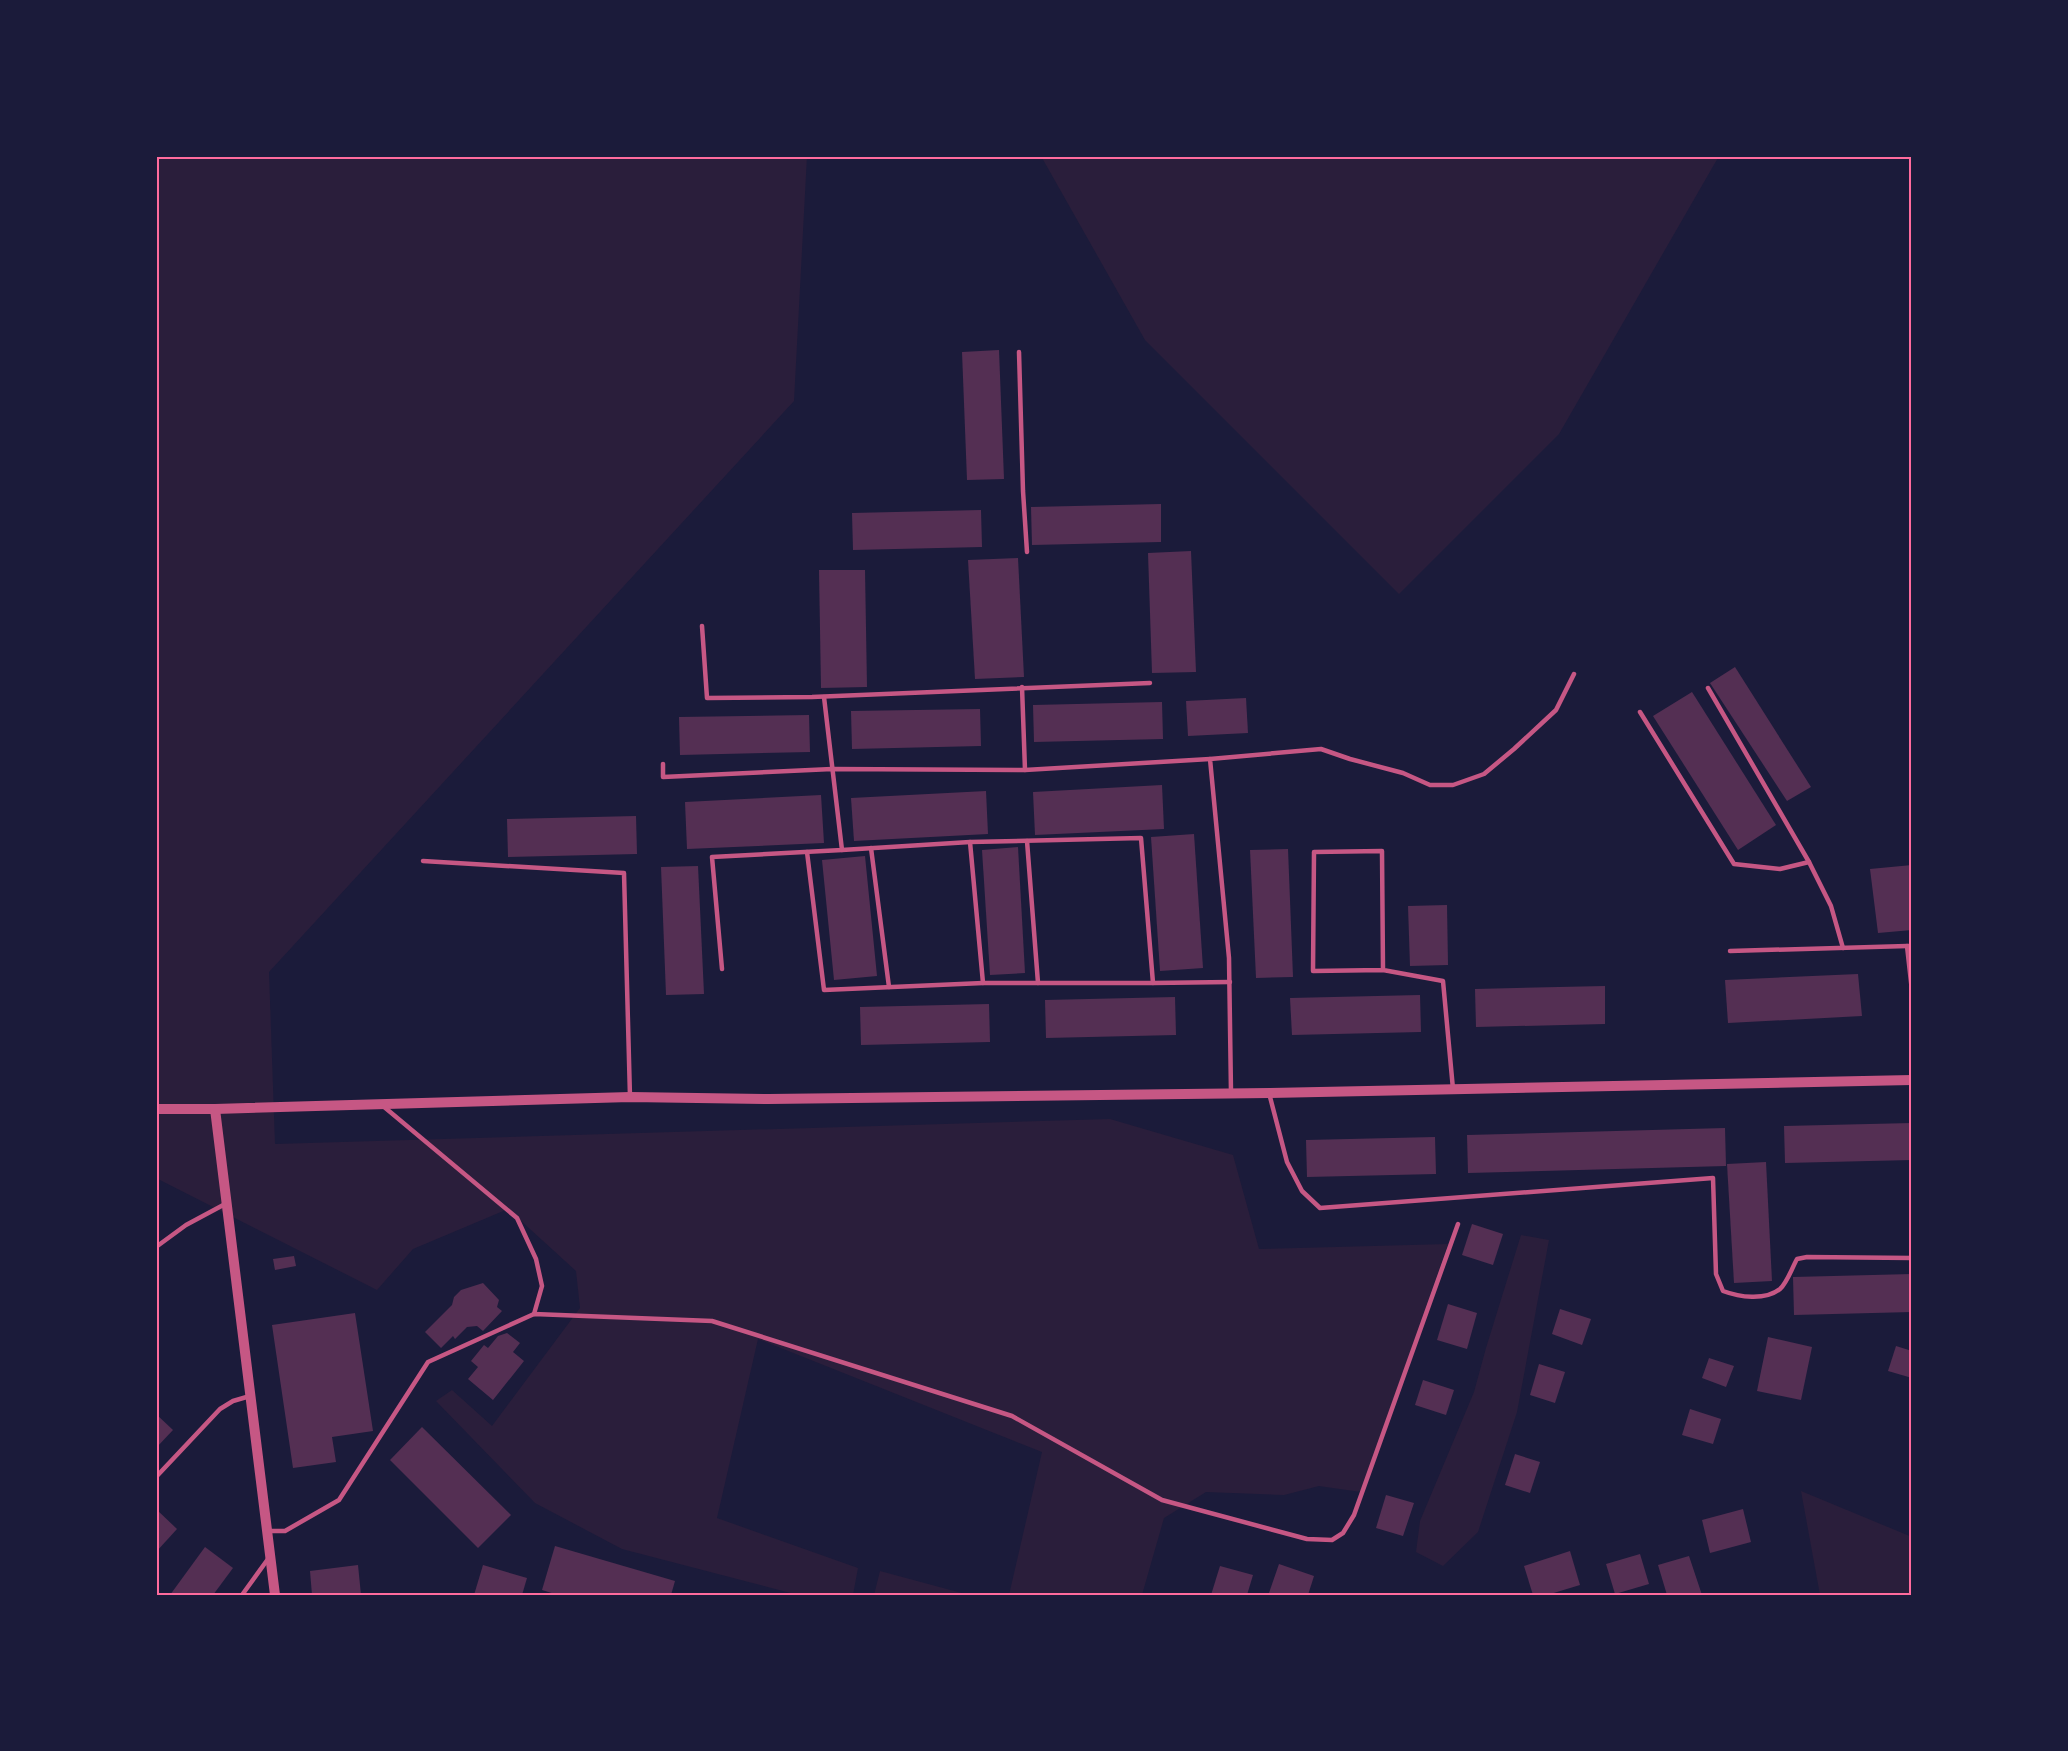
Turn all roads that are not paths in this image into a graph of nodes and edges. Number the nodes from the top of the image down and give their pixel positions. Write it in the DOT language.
graph roads {
  1 [pos="1020,352"];
  2 [pos="1027,552"];
  3 [pos="702,627"];
  4 [pos="1574,674"];
  5 [pos="1150,682"];
  6 [pos="1022,687"];
  7 [pos="1708,688"];
  8 [pos="824,697"];
  9 [pos="1640,712"];
  10 [pos="1210,759"];
  11 [pos="663,764"];
  12 [pos="832,769"];
  13 [pos="1025,770"];
  14 [pos="1027,841"];
  15 [pos="970,842"];
  16 [pos="871,848"];
  17 [pos="842,850"];
  18 [pos="807,852"];
  19 [pos="423,861"];
  20 [pos="1809,862"];
  21 [pos="1909,946"];
  22 [pos="1843,948"];
  23 [pos="1730,951"];
  24 [pos="722,969"];
  25 [pos="1383,970"];
  26 [pos="1230,982"];
  27 [pos="983,983"];
  28 [pos="1038,983"];
  29 [pos="1153,983"];
  30 [pos="889,987"];
  31 [pos="1912,991"];
  32 [pos="1912,1080"];
  33 [pos="1453,1089"];
  34 [pos="1231,1092"];
  35 [pos="1269,1093"];
  36 [pos="630,1097"];
  37 [pos="380,1104"];
  38 [pos="156,1109"];
  39 [pos="215,1109"];
  40 [pos="227,1203"];
  41 [pos="1458,1224"];
  42 [pos="156,1247"];
  43 [pos="1912,1258"];
  44 [pos="534,1314"];
  45 [pos="250,1396"];
  46 [pos="156,1477"];
  47 [pos="267,1531"];
  48 [pos="270,1556"];
  49 [pos="242,1595"];
  50 [pos="275,1595"];
  1 -- 2 [label="lane"];
  3 -- 8 [label="lane"];
  4 -- 10 [label="lane"];
  5 -- 6 [label="lane"];
  6 -- 8 [label="lane"];
  6 -- 13 [label="lane"];
  7 -- 20 [label="lane"];
  8 -- 12 [label="lane"];
  9 -- 20 [label="lane"];
  10 -- 13 [label="lane"];
  10 -- 26 [label="lane"];
  11 -- 12 [label="lane"];
  12 -- 13 [label="lane"];
  12 -- 17 [label="lane"];
  14 -- 15 [label="lane"];
  14 -- 28 [label="lane"];
  14 -- 29 [label="lane"];
  15 -- 16 [label="lane"];
  15 -- 27 [label="lane"];
  16 -- 17 [label="lane"];
  16 -- 30 [label="lane"];
  17 -- 18 [label="lane"];
  18 -- 24 [label="lane"];
  18 -- 30 [label="lane"];
  19 -- 36 [label="lane"];
  20 -- 22 [label="lane"];
  21 -- 22 [label="lane"];
  21 -- 31 [label="lane"];
  22 -- 23 [label="lane"];
  25 -- 25 [label="lane"];
  25 -- 33 [label="lane"];
  26 -- 29 [label="lane"];
  26 -- 34 [label="lane"];
  27 -- 28 [label="lane"];
  27 -- 30 [label="lane"];
  28 -- 29 [label="lane"];
  32 -- 33 [label="street"];
  33 -- 35 [label="street"];
  34 -- 35 [label="street"];
  34 -- 36 [label="street"];
  35 -- 43 [label="lane"];
  36 -- 37 [label="street"];
  37 -- 39 [label="street"];
  37 -- 44 [label="lane"];
  38 -- 39 [label="street"];
  39 -- 40 [label="street"];
  40 -- 42 [label="lane"];
  40 -- 45 [label="street"];
  41 -- 44 [label="lane"];
  44 -- 47 [label="lane"];
  45 -- 46 [label="lane"];
  45 -- 47 [label="street"];
  47 -- 48 [label="street"];
  48 -- 49 [label="lane"];
  48 -- 50 [label="street"];
}
